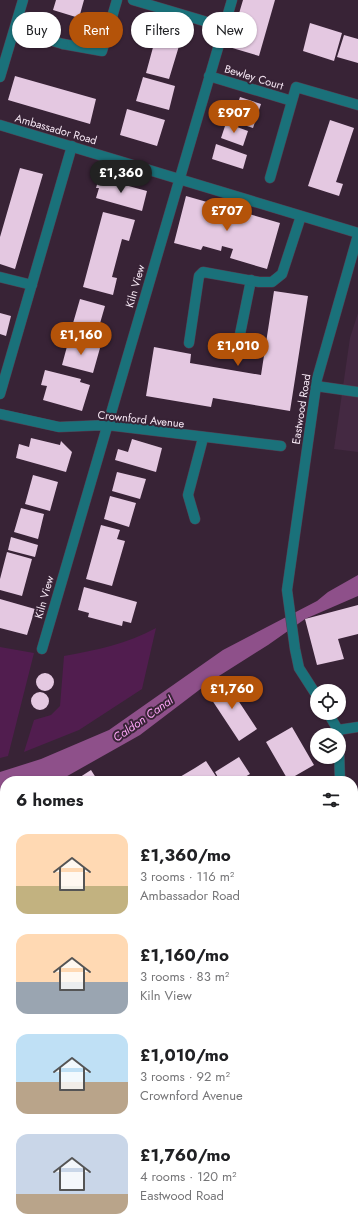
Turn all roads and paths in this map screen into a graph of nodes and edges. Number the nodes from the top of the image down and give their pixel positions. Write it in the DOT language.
graph roads {
  1 [pos="23,0"];
  2 [pos="117,0"];
  3 [pos="133,0"];
  4 [pos="232,0"];
  5 [pos="19,12"];
  6 [pos="228,12"];
  7 [pos="202,20"];
  8 [pos="12,37"];
  9 [pos="61,43"];
  10 [pos="218,48"];
  11 [pos="209,76"];
  12 [pos="0,77"];
  13 [pos="292,101"];
  14 [pos="358,105"];
  15 [pos="0,125"];
  16 [pos="72,146"];
  17 [pos="270,178"];
  18 [pos="179,180"];
  19 [pos="301,216"];
  20 [pos="358,234"];
  21 [pos="0,277"];
  22 [pos="251,280"];
  23 [pos="32,285"];
  24 [pos="189,343"];
  25 [pos="237,348"];
  26 [pos="316,386"];
  27 [pos="358,392"];
  28 [pos="0,394"];
  29 [pos="0,414"];
  30 [pos="107,425"];
  31 [pos="203,438"];
  32 [pos="280,446"];
  33 [pos="195,519"];
  34 [pos="42,648"];
  35 [pos="310,685"];
  36 [pos="358,727"];
  37 [pos="346,730"];
  38 [pos="339,764"];
  39 [pos="340,776"];
  1 -- 5 [label="street"];
  2 -- 9 [label="street"];
  3 -- 7 [label="street"];
  4 -- 6 [label="street, Kiln View"];
  8 -- 12 [label="street"];
  10 -- 11 [label="street, Kiln View"];
  11 -- 13 [label="street, Bewley Court"];
  11 -- 18 [label="street, Kiln View"];
  13 -- 14 [label="street"];
  13 -- 17 [label="street"];
  15 -- 16 [label="street, Ambassador Road"];
  16 -- 18 [label="street, Ambassador Road"];
  16 -- 23 [label="street"];
  18 -- 19 [label="street, Ambassador Road"];
  18 -- 30 [label="street, Kiln View"];
  19 -- 20 [label="street, Ambassador Road"];
  19 -- 22 [label="street"];
  20 -- 26 [label="street, Eastwood Road"];
  21 -- 23 [label="street"];
  22 -- 24 [label="street"];
  22 -- 25 [label="street"];
  23 -- 28 [label="street"];
  26 -- 27 [label="street"];
  26 -- 35 [label="street, Eastwood Road"];
  29 -- 30 [label="street, Crownford Avenue"];
  30 -- 31 [label="street, Crownford Avenue"];
  30 -- 34 [label="street, Kiln View"];
  31 -- 32 [label="street, Crownford Avenue"];
  31 -- 33 [label="street"];
  36 -- 37 [label="street"];
  38 -- 39 [label="street"];
}
